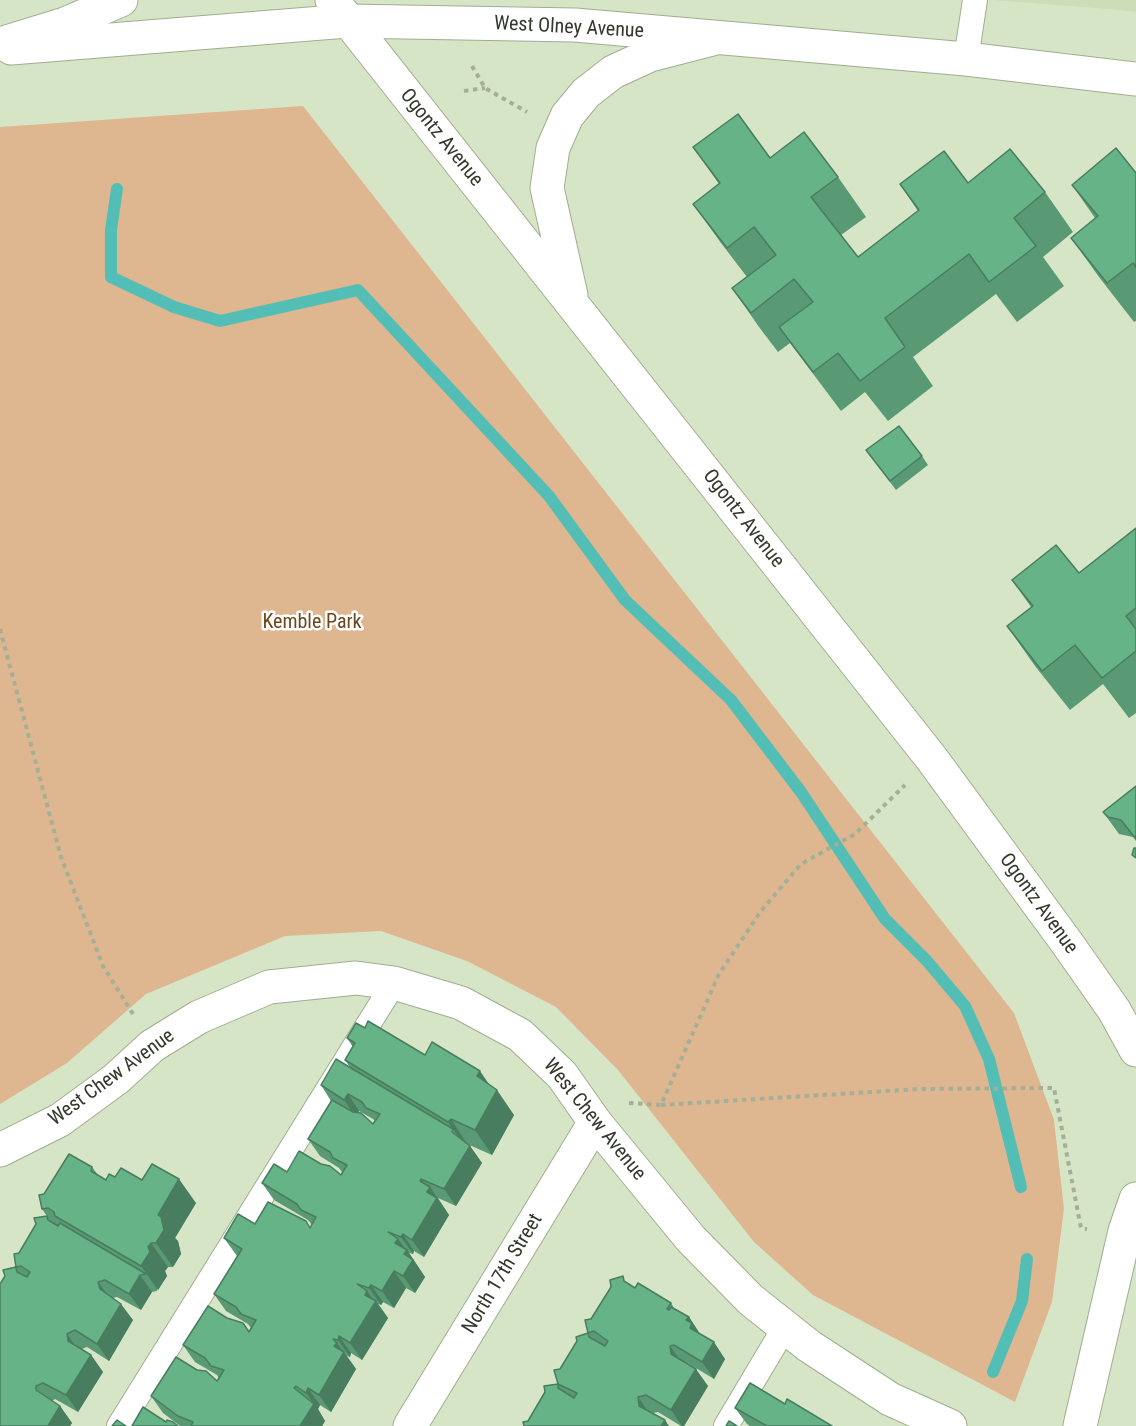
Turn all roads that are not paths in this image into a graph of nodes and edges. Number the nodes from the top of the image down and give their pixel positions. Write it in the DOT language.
graph roads {
  1 [pos="121,0"];
  2 [pos="975,0"];
  3 [pos="340,10"];
  4 [pos="716,38"];
  5 [pos="0,44"];
  6 [pos="0,49"];
  7 [pos="966,59"];
  8 [pos="1136,79"];
  9 [pos="573,303"];
  10 [pos="394,982"];
  11 [pos="1136,1050"];
  12 [pos="587,1111"];
  13 [pos="0,1150"];
  14 [pos="1136,1199"];
  15 [pos="786,1327"];
  16 [pos="119,1426"];
  17 [pos="411,1426"];
  18 [pos="726,1426"];
  19 [pos="950,1426"];
  20 [pos="1080,1426"];
  1 -- 5 [label="street"];
  2 -- 7 [label="lane"];
  3 -- 4 [label="street, West Olney Avenue"];
  3 -- 6 [label="street, West Olney Avenue"];
  3 -- 9 [label="street, Ogontz Avenue"];
  4 -- 7 [label="street, West Olney Avenue"];
  4 -- 9 [label="street"];
  7 -- 8 [label="street, West Olney Avenue"];
  9 -- 11 [label="street, Ogontz Avenue"];
  10 -- 12 [label="street, West Chew Avenue"];
  10 -- 13 [label="street, West Chew Avenue"];
  10 -- 16 [label="lane"];
  12 -- 15 [label="street, West Chew Avenue"];
  12 -- 17 [label="street, North 17th Street"];
  14 -- 20 [label="street"];
  15 -- 18 [label="lane"];
  15 -- 19 [label="street, West Chew Avenue"];
}
